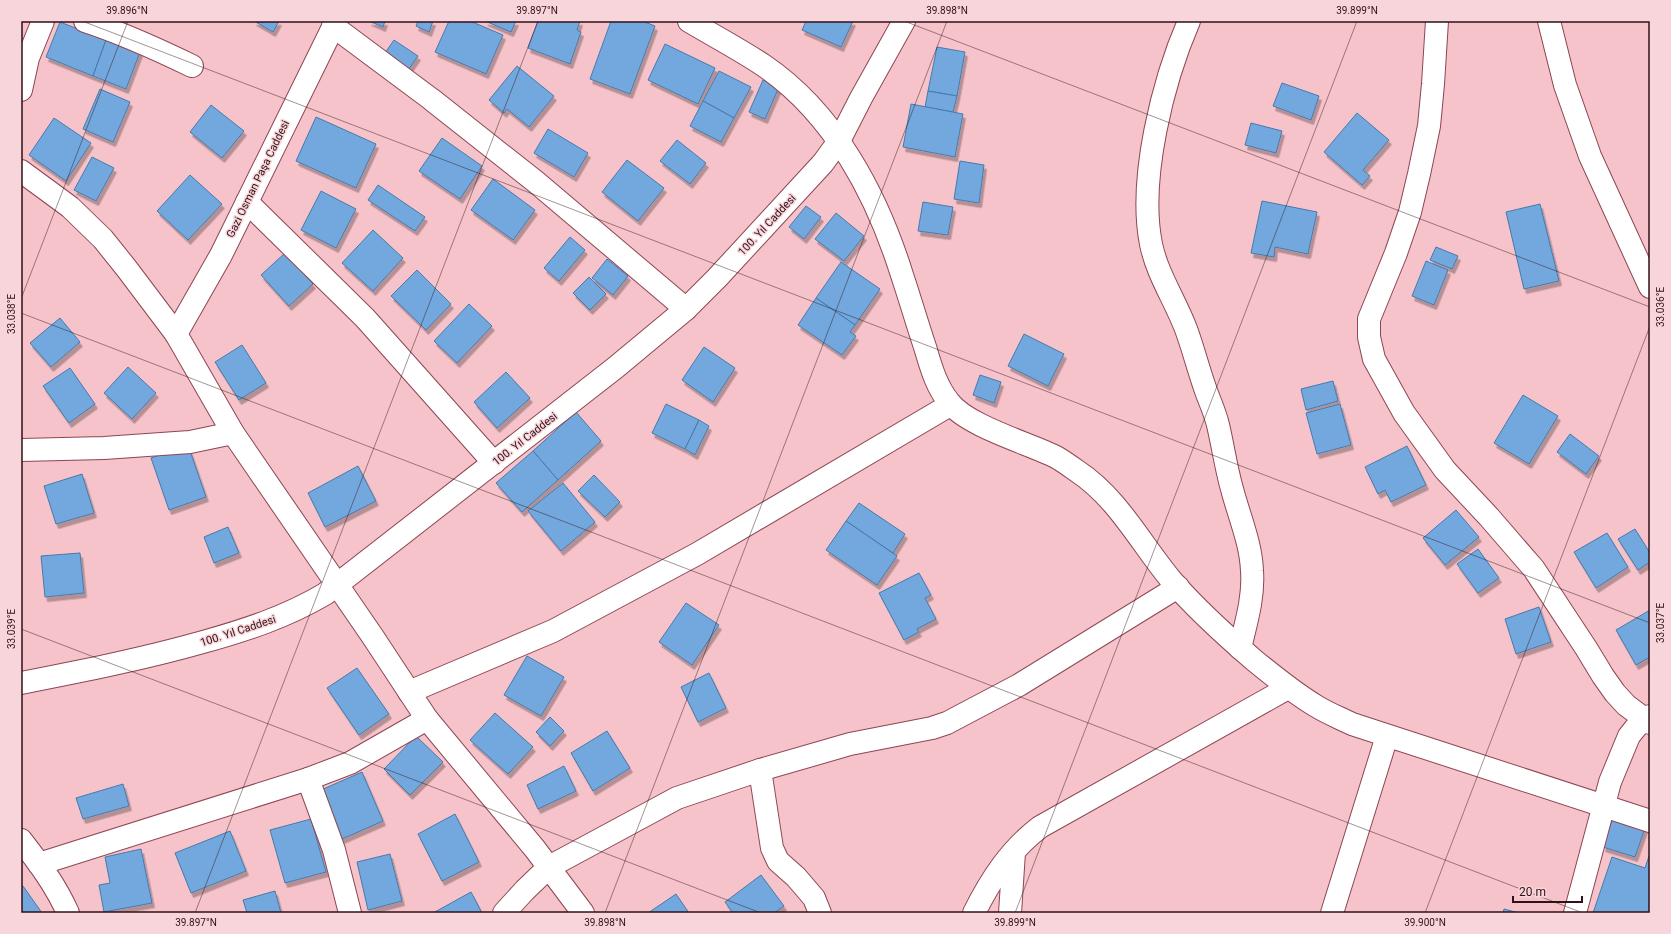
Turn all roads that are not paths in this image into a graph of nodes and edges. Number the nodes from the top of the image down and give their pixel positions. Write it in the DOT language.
graph roads {
  1 [pos="43,21"];
  2 [pos="85,21"];
  3 [pos="689,21"];
  4 [pos="904,21"];
  5 [pos="1189,21"];
  6 [pos="1437,21"];
  7 [pos="1549,21"];
  8 [pos="335,23"];
  9 [pos="24,58"];
  10 [pos="192,66"];
  11 [pos="21,90"];
  12 [pos="839,141"];
  13 [pos="21,171"];
  14 [pos="247,202"];
  15 [pos="1650,287"];
  16 [pos="686,308"];
  17 [pos="176,334"];
  18 [pos="950,404"];
  19 [pos="233,433"];
  20 [pos="21,450"];
  21 [pos="494,464"];
  22 [pos="337,585"];
  23 [pos="1178,587"];
  24 [pos="1240,648"];
  25 [pos="21,684"];
  26 [pos="1288,688"];
  27 [pos="409,692"];
  28 [pos="427,719"];
  29 [pos="1648,720"];
  30 [pos="1387,736"];
  31 [pos="760,770"];
  32 [pos="308,779"];
  33 [pos="1604,807"];
  34 [pos="1650,821"];
  35 [pos="21,840"];
  36 [pos="1014,852"];
  37 [pos="39,864"];
  38 [pos="549,867"];
  39 [pos="68,913"];
  40 [pos="350,913"];
  41 [pos="504,913"];
  42 [pos="583,913"];
  43 [pos="820,913"];
  44 [pos="974,913"];
  45 [pos="1010,913"];
  46 [pos="1332,913"];
  47 [pos="1575,913"];
  1 -- 9 [label="street"];
  2 -- 10 [label="street"];
  3 -- 12 [label="street"];
  4 -- 12 [label="street, 100. Yıl Caddesi"];
  5 -- 24 [label="street"];
  6 -- 29 [label="street"];
  7 -- 15 [label="street"];
  8 -- 14 [label="street, Gazi Osman Paşa Caddesi"];
  8 -- 16 [label="street"];
  9 -- 11 [label="street"];
  12 -- 16 [label="street, 100. Yıl Caddesi"];
  12 -- 18 [label="street"];
  13 -- 17 [label="street"];
  14 -- 17 [label="street, Gazi Osman Paşa Caddesi"];
  14 -- 21 [label="street"];
  16 -- 21 [label="street, 100. Yıl Caddesi"];
  17 -- 19 [label="street"];
  18 -- 23 [label="street"];
  18 -- 27 [label="street"];
  19 -- 20 [label="street"];
  19 -- 22 [label="street"];
  21 -- 22 [label="street, 100. Yıl Caddesi"];
  22 -- 25 [label="street, 100. Yıl Caddesi"];
  22 -- 27 [label="street"];
  23 -- 24 [label="street"];
  23 -- 31 [label="street"];
  24 -- 26 [label="street"];
  26 -- 30 [label="street"];
  26 -- 36 [label="street"];
  27 -- 28 [label="street"];
  28 -- 32 [label="street"];
  28 -- 38 [label="street"];
  29 -- 33 [label="street"];
  30 -- 33 [label="street"];
  30 -- 46 [label="street"];
  31 -- 38 [label="street"];
  31 -- 43 [label="street"];
  32 -- 37 [label="street"];
  32 -- 40 [label="street"];
  33 -- 34 [label="street"];
  33 -- 47 [label="street"];
  35 -- 37 [label="street"];
  36 -- 44 [label="street"];
  36 -- 45 [label="street"];
  37 -- 39 [label="street"];
  38 -- 41 [label="street"];
  38 -- 42 [label="street"];
}
